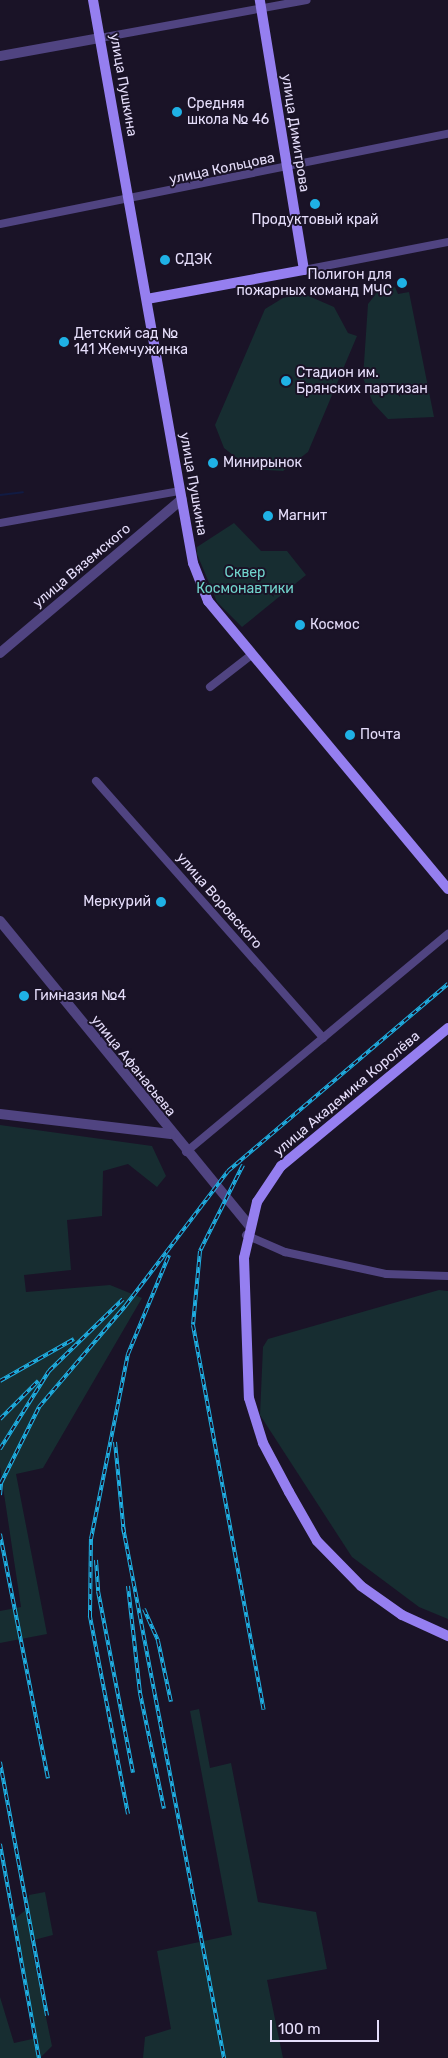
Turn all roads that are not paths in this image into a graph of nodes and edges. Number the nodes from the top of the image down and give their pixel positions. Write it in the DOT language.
graph roads {
  1 [pos="93,0"];
  2 [pos="307,0"];
  3 [pos="260,4"];
  4 [pos="100,38"];
  5 [pos="0,56"];
  6 [pos="448,134"];
  7 [pos="286,168"];
  8 [pos="129,201"];
  9 [pos="0,224"];
  10 [pos="448,242"];
  11 [pos="304,270"];
  12 [pos="147,299"];
  13 [pos="181,495"];
  14 [pos="0,523"];
  15 [pos="0,653"];
  16 [pos="250,656"];
  17 [pos="210,687"];
  18 [pos="96,781"];
  19 [pos="448,888"];
  20 [pos="0,921"];
  21 [pos="448,934"];
  22 [pos="448,1028"];
  23 [pos="323,1038"];
  24 [pos="0,1114"];
  25 [pos="171,1134"];
  26 [pos="186,1152"];
  27 [pos="248,1230"];
  28 [pos="448,1276"];
  29 [pos="448,1636"];
  1 -- 4 [label="main road, улица Пушкина"];
  2 -- 3 [label="street"];
  3 -- 4 [label="street"];
  3 -- 7 [label="main road, улица Димитрова"];
  4 -- 5 [label="street"];
  4 -- 8 [label="main road, улица Пушкина"];
  6 -- 7 [label="street, улица Кольцова"];
  7 -- 8 [label="street, улица Кольцова"];
  7 -- 11 [label="main road, улица Димитрова"];
  8 -- 9 [label="street, улица Кольцова"];
  8 -- 12 [label="main road, улица Пушкина"];
  10 -- 11 [label="street"];
  11 -- 12 [label="main road"];
  12 -- 13 [label="main road, улица Пушкина"];
  13 -- 14 [label="street, улица Вяземского"];
  13 -- 15 [label="street, улица Вяземского"];
  13 -- 16 [label="main road, улица Пушкина"];
  16 -- 17 [label="street"];
  16 -- 19 [label="main road, улица Пушкина"];
  18 -- 23 [label="street, улица Воровского"];
  20 -- 25 [label="street, улица Афанасьева"];
  21 -- 23 [label="street"];
  22 -- 27 [label="main road, улица Академика Королёва"];
  23 -- 26 [label="street"];
  24 -- 25 [label="street"];
  25 -- 26 [label="street, улица Афанасьева"];
  26 -- 27 [label="street, улица Афанасьева"];
  27 -- 28 [label="street"];
  27 -- 29 [label="main road, улица Академика Королёва"];
}
